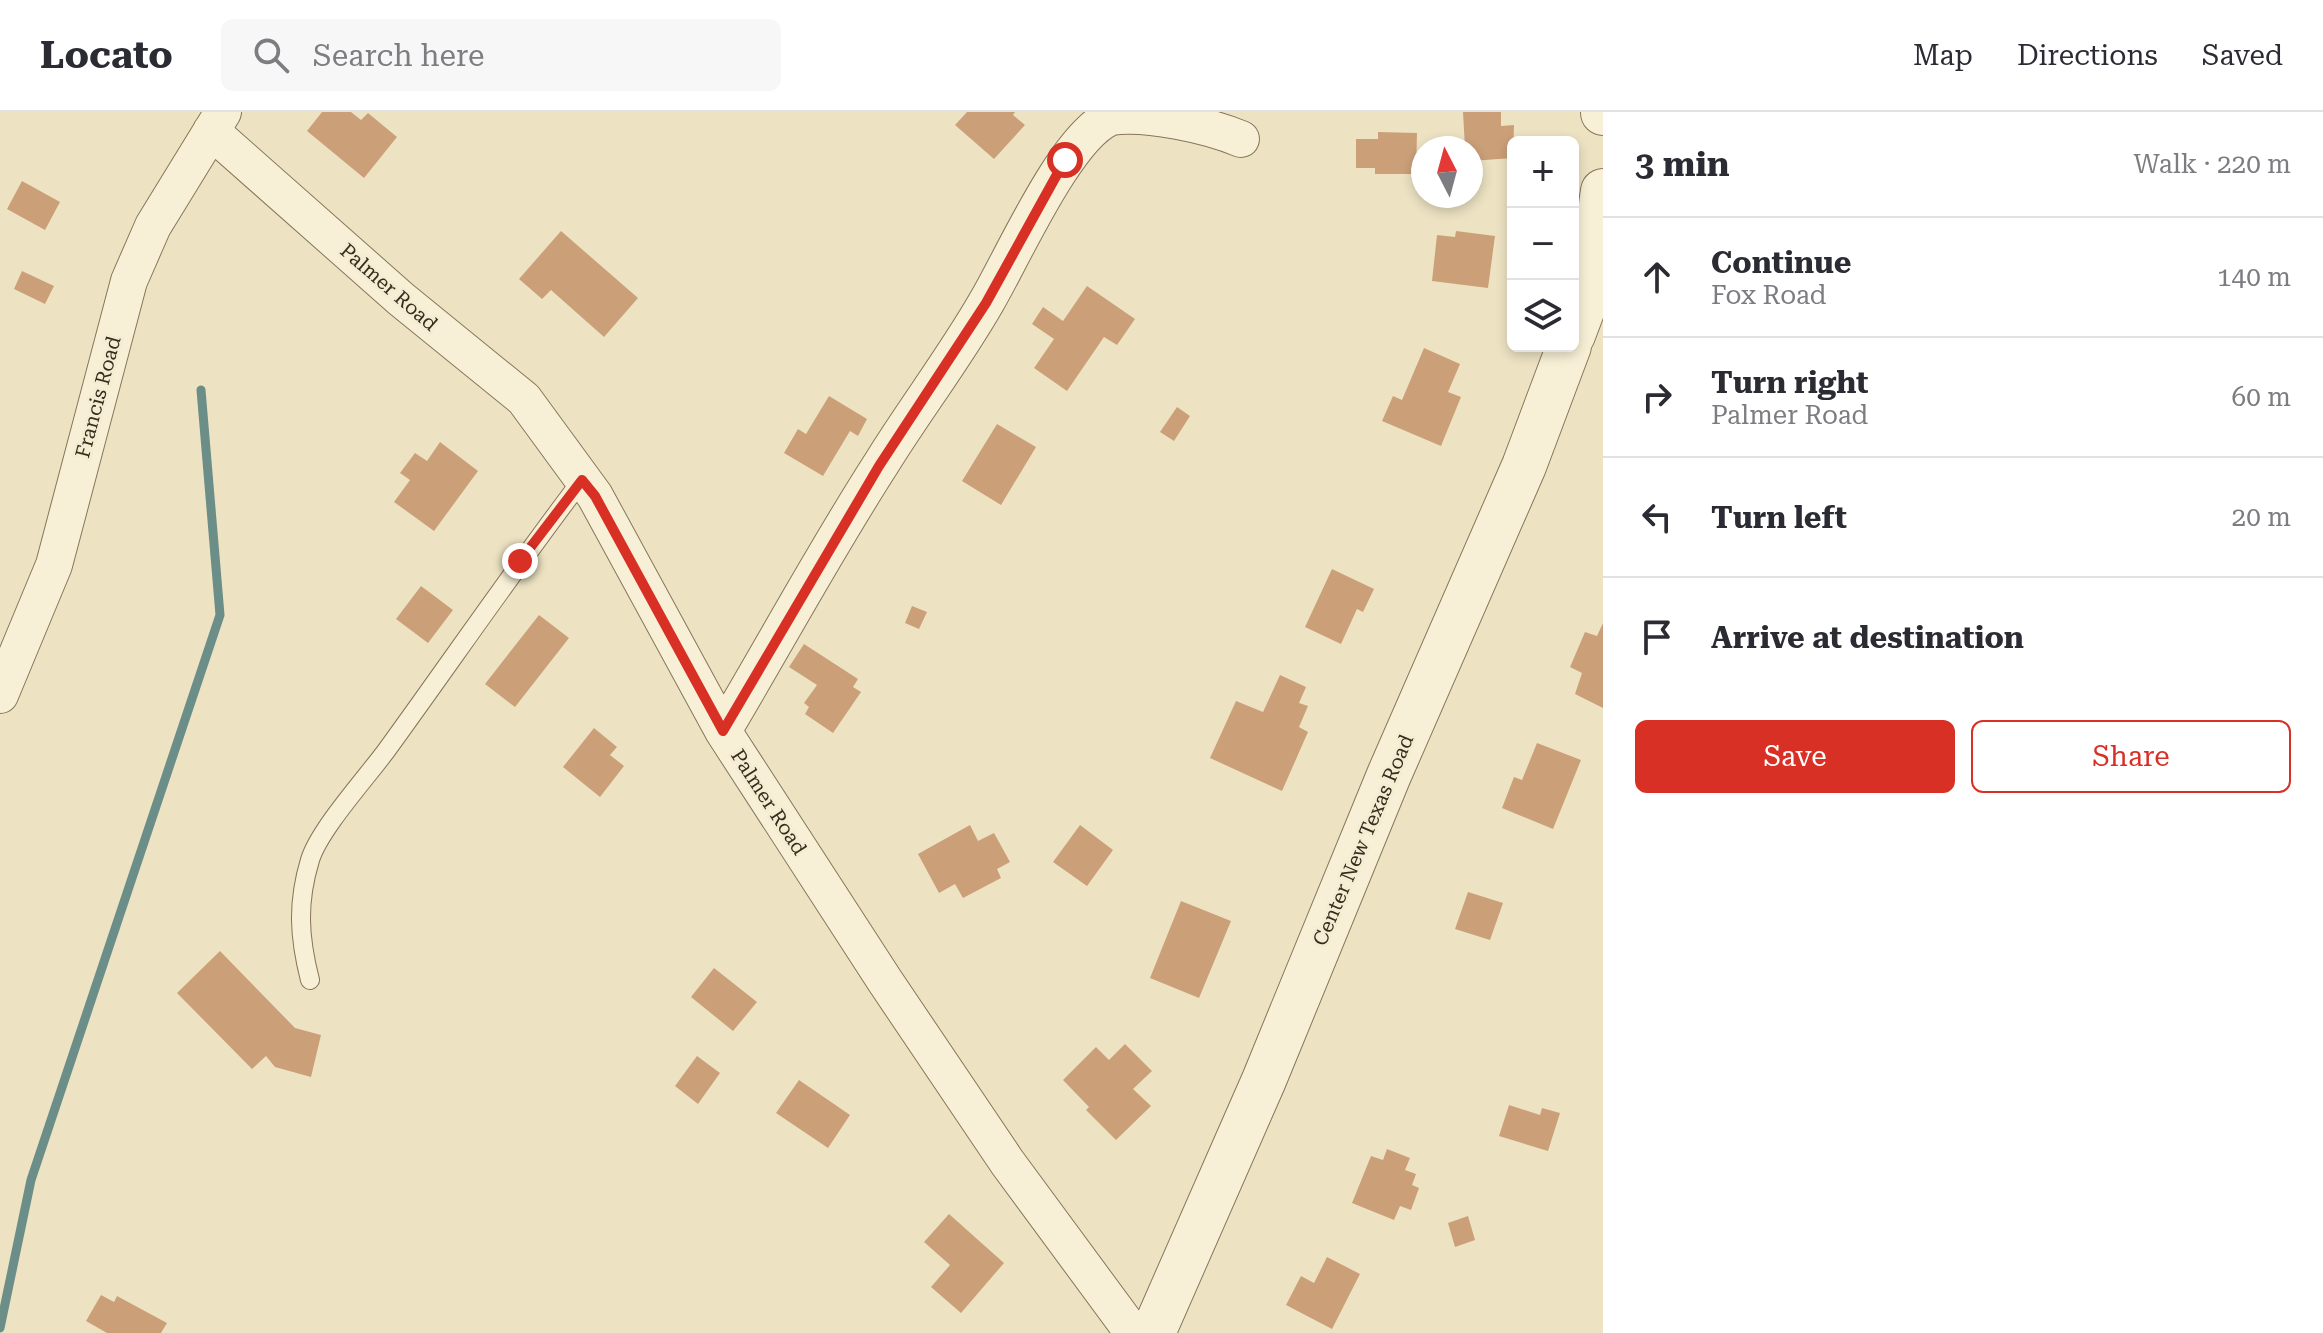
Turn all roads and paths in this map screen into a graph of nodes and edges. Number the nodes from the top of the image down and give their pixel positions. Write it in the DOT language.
graph roads {
  1 [pos="217,121"];
  2 [pos="1241,139"];
  3 [pos="1603,191"];
  4 [pos="1579,319"];
  5 [pos="1567,352"];
  6 [pos="582,480"];
  7 [pos="0,695"];
  8 [pos="723,731"];
  9 [pos="310,980"];
  10 [pos="1133,1333"];
  11 [pos="1153,1333"];
  1 -- 6 [label="street, Palmer Road"];
  1 -- 7 [label="street, Francis Road"];
  2 -- 8 [label="street"];
  3 -- 4 [label="street"];
  5 -- 11 [label="street, Center New Texas Road"];
  6 -- 8 [label="street, Palmer Road"];
  6 -- 9 [label="lane"];
  8 -- 10 [label="street, Palmer Road"];
}
